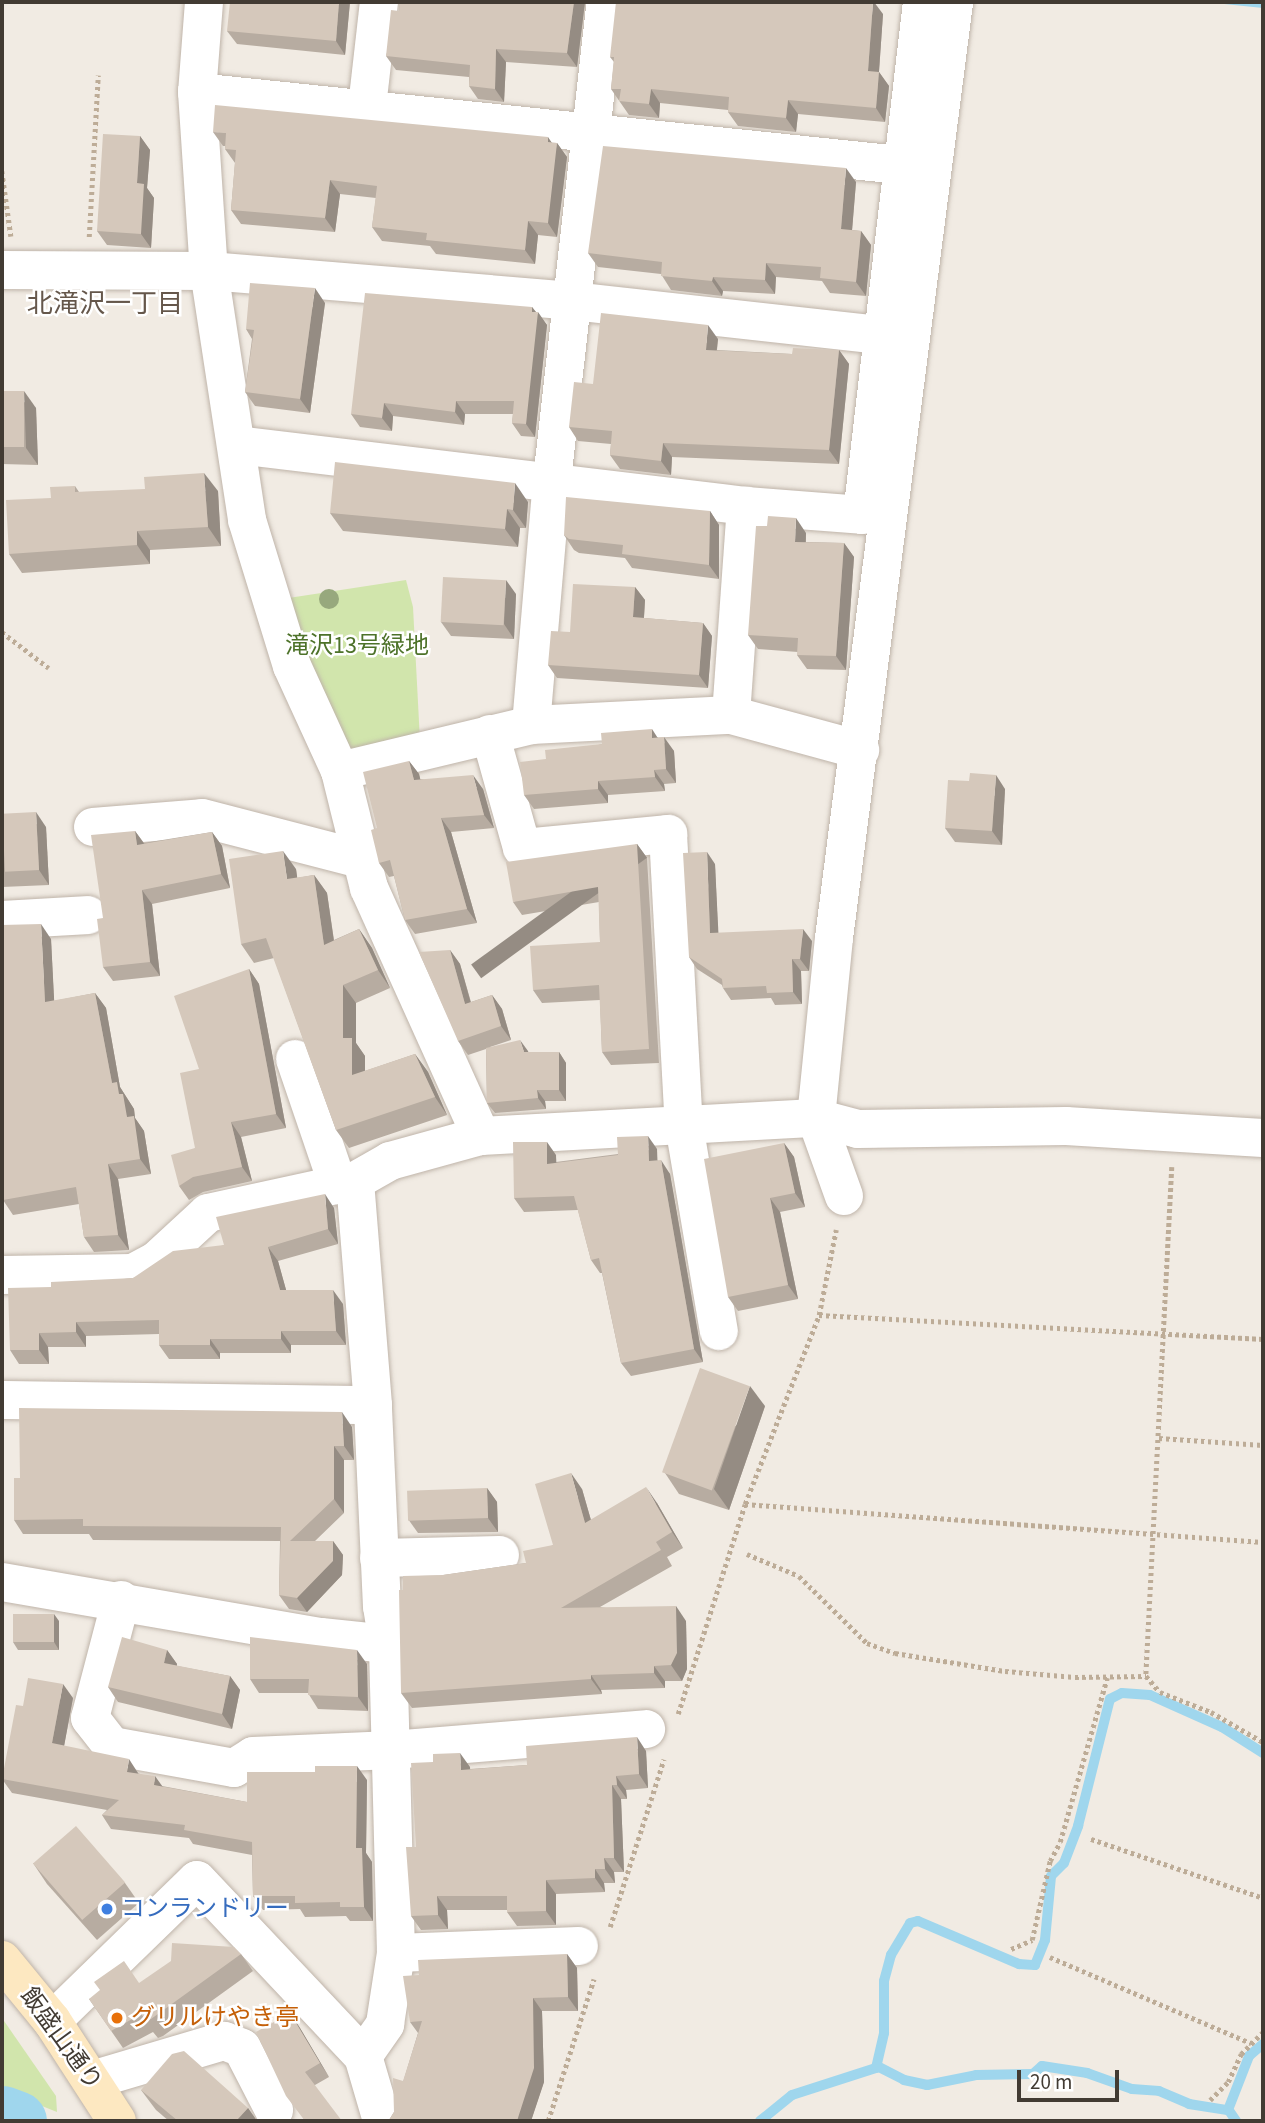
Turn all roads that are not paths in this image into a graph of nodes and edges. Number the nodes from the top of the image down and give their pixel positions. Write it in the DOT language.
graph roads {
  1 [pos="204,2"];
  2 [pos="379,2"];
  3 [pos="606,2"];
  4 [pos="922,2"];
  5 [pos="954,2"];
  6 [pos="197,92"];
  7 [pos="367,107"];
  8 [pos="591,134"];
  9 [pos="900,165"];
  10 [pos="9,269"];
  11 [pos="209,271"];
  12 [pos="572,301"];
  13 [pos="880,335"];
  14 [pos="237,445"];
  15 [pos="552,480"];
  16 [pos="746,506"];
  17 [pos="731,715"];
  18 [pos="531,725"];
  19 [pos="490,734"];
  20 [pos="860,750"];
  21 [pos="340,771"];
  22 [pos="93,827"];
  23 [pos="361,859"];
  24 [pos="88,915"];
  25 [pos="2,919"];
  26 [pos="295,1059"];
  27 [pos="816,1118"];
  28 [pos="684,1125"];
  29 [pos="481,1136"];
  30 [pos="1263,1138"];
  31 [pos="347,1183"];
  32 [pos="844,1196"];
  33 [pos="2,1275"];
  34 [pos="719,1331"];
  35 [pos="2,1400"];
  36 [pos="373,1405"];
  37 [pos="500,1555"];
  38 [pos="379,1558"];
  39 [pos="2,1582"];
  40 [pos="121,1600"];
  41 [pos="388,1644"];
  42 [pos="662,1737"];
  43 [pos="392,1750"];
  44 [pos="396,1953"];
  45 [pos="593,1953"];
  46 [pos="2,1960"];
  47 [pos="52,2021"];
  48 [pos="363,2056"];
  49 [pos="92,2080"];
  50 [pos="274,2110"];
  51 [pos="117,2121"];
  52 [pos="382,2121"];
  1 -- 6 [label="street"];
  2 -- 7 [label="street"];
  3 -- 8 [label="street"];
  4 -- 9 [label="street"];
  5 -- 20 [label="street"];
  6 -- 7 [label="street"];
  6 -- 11 [label="street"];
  7 -- 8 [label="street"];
  8 -- 9 [label="street"];
  8 -- 12 [label="street"];
  9 -- 13 [label="street"];
  10 -- 11 [label="street"];
  11 -- 12 [label="street"];
  11 -- 14 [label="street"];
  12 -- 13 [label="street"];
  12 -- 15 [label="street"];
  13 -- 16 [label="street"];
  14 -- 15 [label="street"];
  14 -- 21 [label="street"];
  15 -- 16 [label="street"];
  15 -- 18 [label="street"];
  16 -- 17 [label="street"];
  17 -- 18 [label="street"];
  17 -- 20 [label="street"];
  18 -- 19 [label="street"];
  19 -- 21 [label="street"];
  19 -- 28 [label="street"];
  20 -- 27 [label="street"];
  21 -- 23 [label="street"];
  22 -- 23 [label="street"];
  23 -- 29 [label="street"];
  24 -- 25 [label="street"];
  26 -- 31 [label="street"];
  27 -- 28 [label="street"];
  27 -- 30 [label="street"];
  27 -- 32 [label="street"];
  28 -- 29 [label="street"];
  28 -- 34 [label="street"];
  29 -- 31 [label="street"];
  31 -- 33 [label="street"];
  31 -- 36 [label="street"];
  35 -- 36 [label="street"];
  36 -- 38 [label="street"];
  37 -- 38 [label="street"];
  38 -- 41 [label="street"];
  39 -- 40 [label="street"];
  40 -- 41 [label="street"];
  40 -- 43 [label="street"];
  41 -- 43 [label="street"];
  42 -- 43 [label="street"];
  43 -- 44 [label="street"];
  44 -- 45 [label="street"];
  44 -- 48 [label="street"];
  46 -- 47 [label="street, 飯盛山通り"];
  47 -- 48 [label="street"];
  47 -- 49 [label="street, 飯盛山通り"];
  48 -- 52 [label="street"];
  49 -- 50 [label="street"];
  49 -- 51 [label="street, 飯盛山通り"];
}
